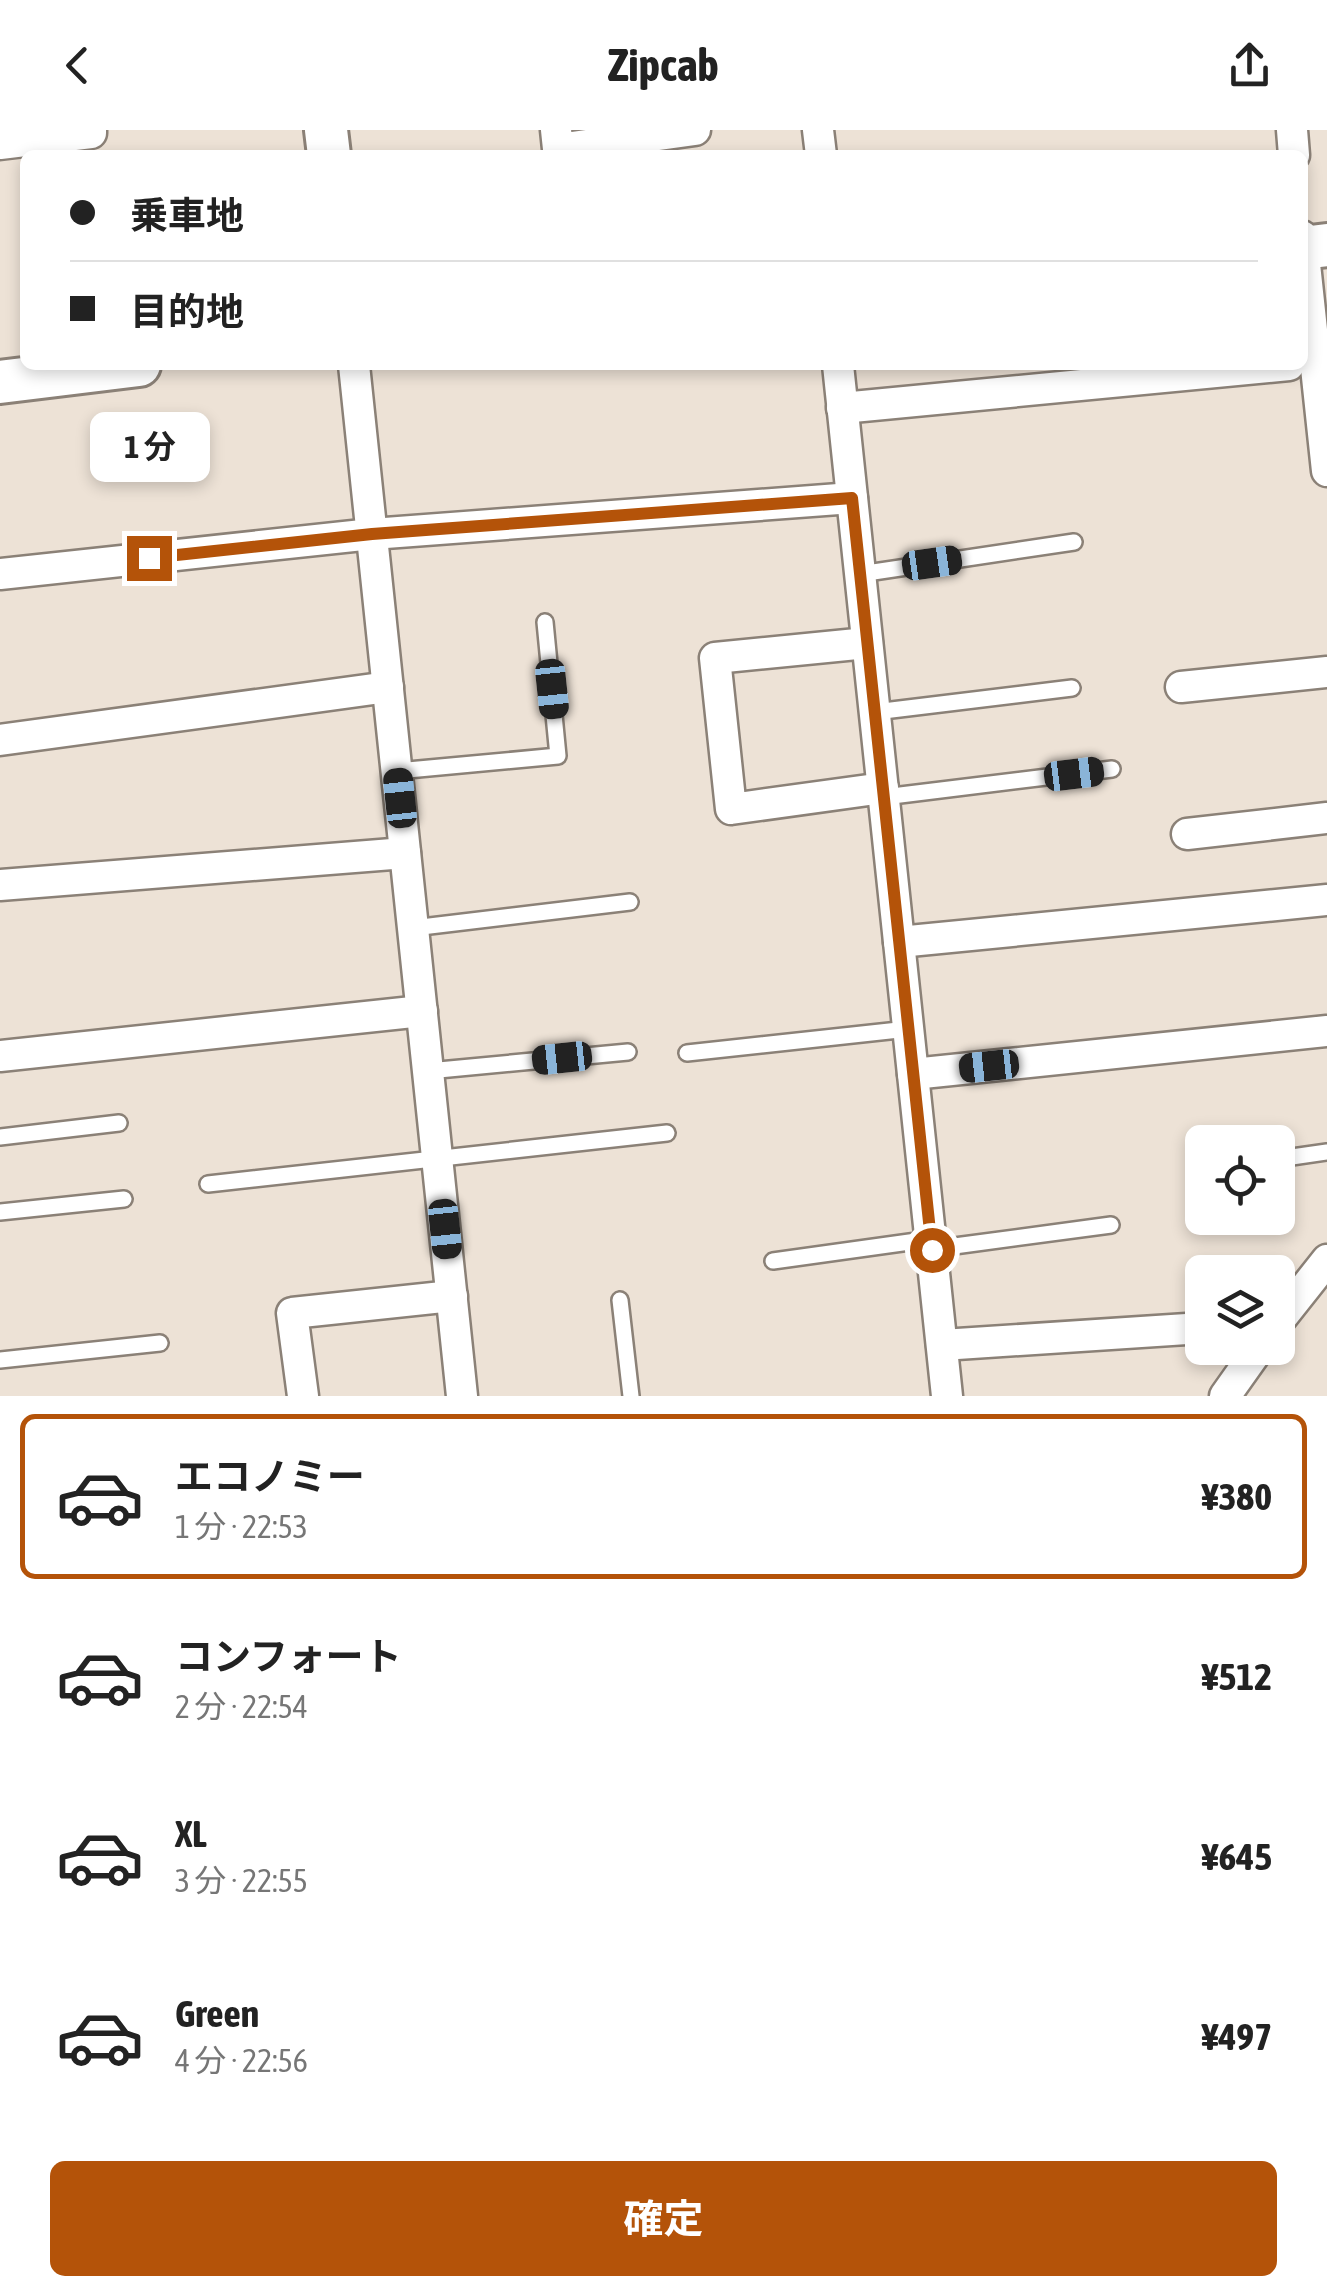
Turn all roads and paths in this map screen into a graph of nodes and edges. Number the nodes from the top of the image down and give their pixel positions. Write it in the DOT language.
graph roads {
  1 [pos="91,130"];
  2 [pos="556,130"];
  3 [pos="695,130"];
  4 [pos="0,144"];
  5 [pos="98,370"];
  6 [pos="355,370"];
  7 [pos="838,370"];
  8 [pos="1240,370"];
  9 [pos="1305,370"];
  10 [pos="0,382"];
  11 [pos="842,408"];
  12 [pos="1325,438"];
  13 [pos="1327,471"];
  14 [pos="852,498"];
  15 [pos="372,534"];
  16 [pos="1074,542"];
  17 [pos="0,574"];
  18 [pos="860,574"];
  19 [pos="545,622"];
  20 [pos="868,643"];
  21 [pos="1327,672"];
  22 [pos="388,687"];
  23 [pos="1072,688"];
  24 [pos="1180,688"];
  25 [pos="875,712"];
  26 [pos="0,740"];
  27 [pos="1112,769"];
  28 [pos="397,772"];
  29 [pos="883,792"];
  30 [pos="1327,818"];
  31 [pos="1187,834"];
  32 [pos="406,853"];
  33 [pos="0,885"];
  34 [pos="1327,900"];
  35 [pos="630,902"];
  36 [pos="413,928"];
  37 [pos="899,942"];
  38 [pos="422,1011"];
  39 [pos="908,1029"];
  40 [pos="1327,1030"];
  41 [pos="628,1052"];
  42 [pos="686,1053"];
  43 [pos="0,1056"];
  44 [pos="428,1071"];
  45 [pos="914,1074"];
  46 [pos="119,1123"];
  47 [pos="667,1133"];
  48 [pos="0,1138"];
  49 [pos="1327,1152"];
  50 [pos="1295,1157"];
  51 [pos="438,1161"];
  52 [pos="208,1184"];
  53 [pos="124,1198"];
  54 [pos="0,1212"];
  55 [pos="1111,1225"];
  56 [pos="932,1244"];
  57 [pos="1327,1260"];
  58 [pos="772,1261"];
  59 [pos="452,1296"];
  60 [pos="620,1300"];
  61 [pos="1295,1300"];
  62 [pos="1185,1329"];
  63 [pos="160,1343"];
  64 [pos="942,1345"];
  65 [pos="0,1360"];
  66 [pos="1247,1365"];
  67 [pos="303,1396"];
  68 [pos="462,1396"];
  69 [pos="631,1396"];
  70 [pos="948,1396"];
  71 [pos="1224,1396"];
  1 -- 4 [label="street"];
  2 -- 3 [label="street"];
  5 -- 10 [label="street"];
  6 -- 15 [label="street"];
  7 -- 11 [label="street"];
  8 -- 11 [label="street"];
  9 -- 12 [label="street"];
  11 -- 14 [label="street"];
  12 -- 13 [label="street"];
  14 -- 15 [label="street"];
  14 -- 18 [label="street"];
  15 -- 17 [label="street"];
  15 -- 22 [label="street"];
  16 -- 18 [label="lane"];
  18 -- 20 [label="street"];
  19 -- 28 [label="lane"];
  20 -- 25 [label="street"];
  20 -- 29 [label="street"];
  21 -- 24 [label="street"];
  22 -- 26 [label="street"];
  22 -- 28 [label="street"];
  23 -- 25 [label="lane"];
  25 -- 29 [label="street"];
  27 -- 29 [label="lane"];
  28 -- 32 [label="street"];
  29 -- 37 [label="street"];
  30 -- 31 [label="street"];
  32 -- 33 [label="street"];
  32 -- 36 [label="street"];
  34 -- 37 [label="street"];
  35 -- 36 [label="lane"];
  36 -- 38 [label="street"];
  37 -- 39 [label="street"];
  38 -- 43 [label="street"];
  38 -- 44 [label="street"];
  39 -- 42 [label="lane"];
  39 -- 45 [label="street"];
  40 -- 45 [label="street"];
  41 -- 44 [label="lane"];
  44 -- 51 [label="street"];
  45 -- 56 [label="street"];
  46 -- 48 [label="lane"];
  47 -- 51 [label="lane"];
  49 -- 50 [label="lane"];
  51 -- 52 [label="lane"];
  51 -- 59 [label="street"];
  53 -- 54 [label="lane"];
  55 -- 56 [label="lane"];
  56 -- 58 [label="lane"];
  56 -- 64 [label="street"];
  57 -- 61 [label="street"];
  59 -- 67 [label="street"];
  59 -- 68 [label="street"];
  60 -- 69 [label="lane"];
  62 -- 64 [label="street"];
  63 -- 65 [label="lane"];
  64 -- 70 [label="street"];
  66 -- 71 [label="street"];
}
